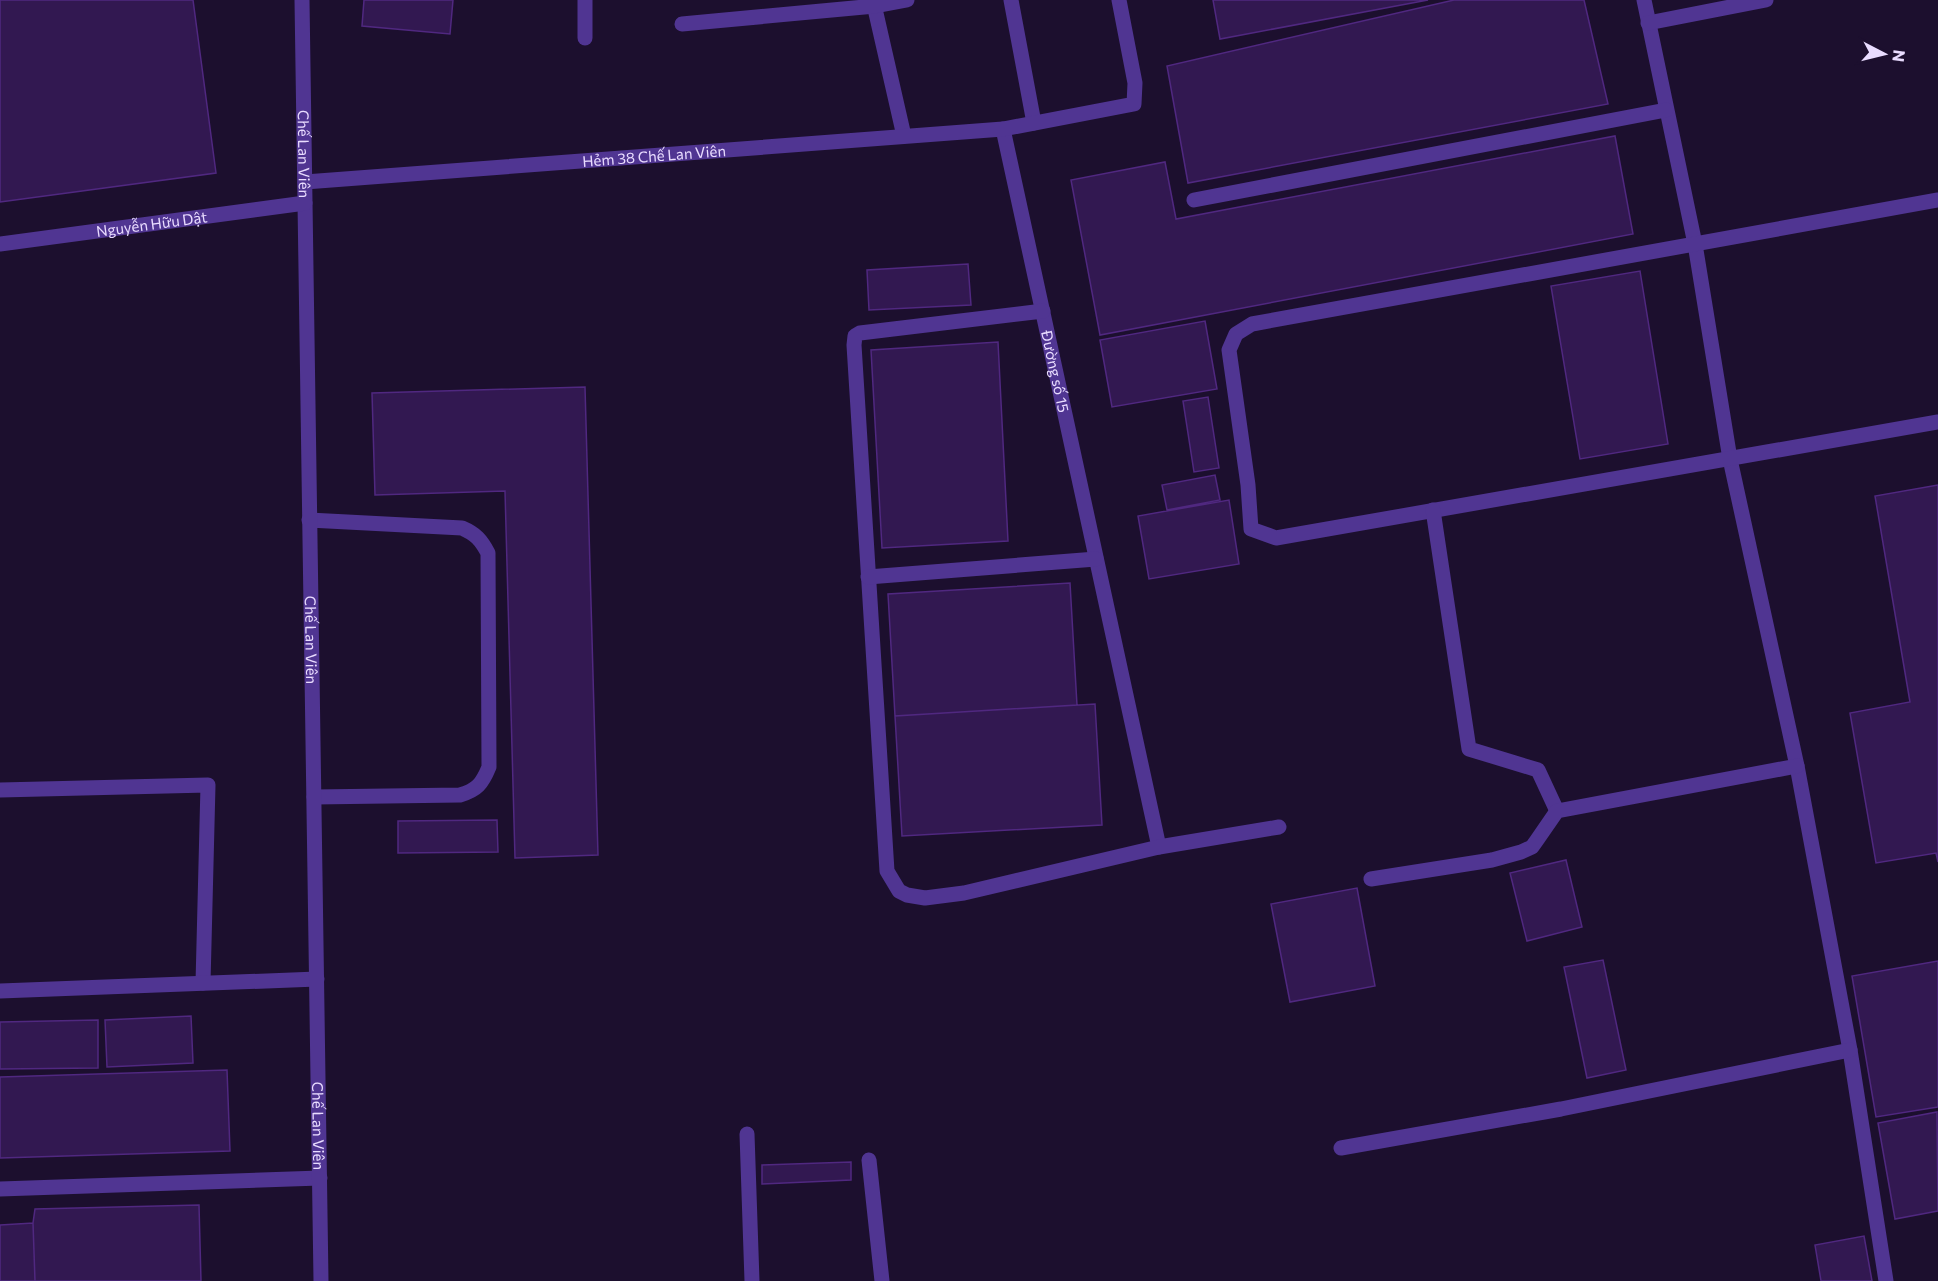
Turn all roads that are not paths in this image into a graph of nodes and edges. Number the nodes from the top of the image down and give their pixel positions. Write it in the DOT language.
graph roads {
  1 [pos="302,0"];
  2 [pos="585,0"];
  3 [pos="907,0"];
  4 [pos="1011,0"];
  5 [pos="1119,0"];
  6 [pos="1644,0"];
  7 [pos="1766,0"];
  8 [pos="874,3"];
  9 [pos="1648,23"];
  10 [pos="682,24"];
  11 [pos="585,38"];
  12 [pos="1666,110"];
  13 [pos="1034,123"];
  14 [pos="1003,129"];
  15 [pos="904,136"];
  16 [pos="304,182"];
  17 [pos="1194,200"];
  18 [pos="1938,200"];
  19 [pos="305,203"];
  20 [pos="0,244"];
  21 [pos="1695,244"];
  22 [pos="1043,311"];
  23 [pos="1938,422"];
  24 [pos="1730,459"];
  25 [pos="1433,510"];
  26 [pos="309,520"];
  27 [pos="1096,559"];
  28 [pos="867,577"];
  29 [pos="1797,766"];
  30 [pos="0,790"];
  31 [pos="314,797"];
  32 [pos="1557,811"];
  33 [pos="1279,827"];
  34 [pos="1159,846"];
  35 [pos="1371,879"];
  36 [pos="316,979"];
  37 [pos="203,983"];
  38 [pos="0,991"];
  39 [pos="1850,1050"];
  40 [pos="747,1134"];
  41 [pos="1341,1148"];
  42 [pos="869,1160"];
  43 [pos="320,1178"];
  44 [pos="0,1189"];
  45 [pos="321,1281"];
  46 [pos="752,1281"];
  47 [pos="882,1281"];
  48 [pos="1886,1281"];
  1 -- 16 [label="street, Chế Lan Viên"];
  2 -- 11 [label="street"];
  3 -- 8 [label="street"];
  4 -- 13 [label="street"];
  5 -- 13 [label="street"];
  6 -- 9 [label="street"];
  7 -- 9 [label="street"];
  8 -- 10 [label="street"];
  8 -- 15 [label="street"];
  9 -- 12 [label="street"];
  12 -- 17 [label="street"];
  12 -- 21 [label="street"];
  13 -- 14 [label="street"];
  14 -- 15 [label="street, Hẻm 38 Chế Lan Viên"];
  14 -- 22 [label="street, Đường số 15"];
  15 -- 16 [label="street, Hẻm 38 Chế Lan Viên"];
  16 -- 19 [label="street, Chế Lan Viên"];
  18 -- 21 [label="street"];
  19 -- 20 [label="street, Nguyễn Hữu Dật"];
  19 -- 26 [label="street, Chế Lan Viên"];
  21 -- 24 [label="street"];
  21 -- 25 [label="street"];
  22 -- 27 [label="street, Đường số 15"];
  22 -- 28 [label="street"];
  23 -- 24 [label="street"];
  24 -- 25 [label="street"];
  24 -- 29 [label="street"];
  25 -- 32 [label="street"];
  26 -- 31 [label="street, Chế Lan Viên"];
  26 -- 31 [label="street"];
  27 -- 28 [label="street"];
  27 -- 34 [label="street, Đường số 15"];
  28 -- 34 [label="street"];
  29 -- 32 [label="street"];
  29 -- 39 [label="street"];
  30 -- 37 [label="street"];
  31 -- 36 [label="street, Chế Lan Viên"];
  32 -- 35 [label="street"];
  33 -- 34 [label="street"];
  36 -- 37 [label="street"];
  36 -- 43 [label="street, Chế Lan Viên"];
  37 -- 38 [label="street"];
  39 -- 41 [label="street"];
  39 -- 48 [label="street"];
  40 -- 46 [label="street"];
  42 -- 47 [label="street"];
  43 -- 44 [label="street"];
  43 -- 45 [label="street, Chế Lan Viên"];
}
